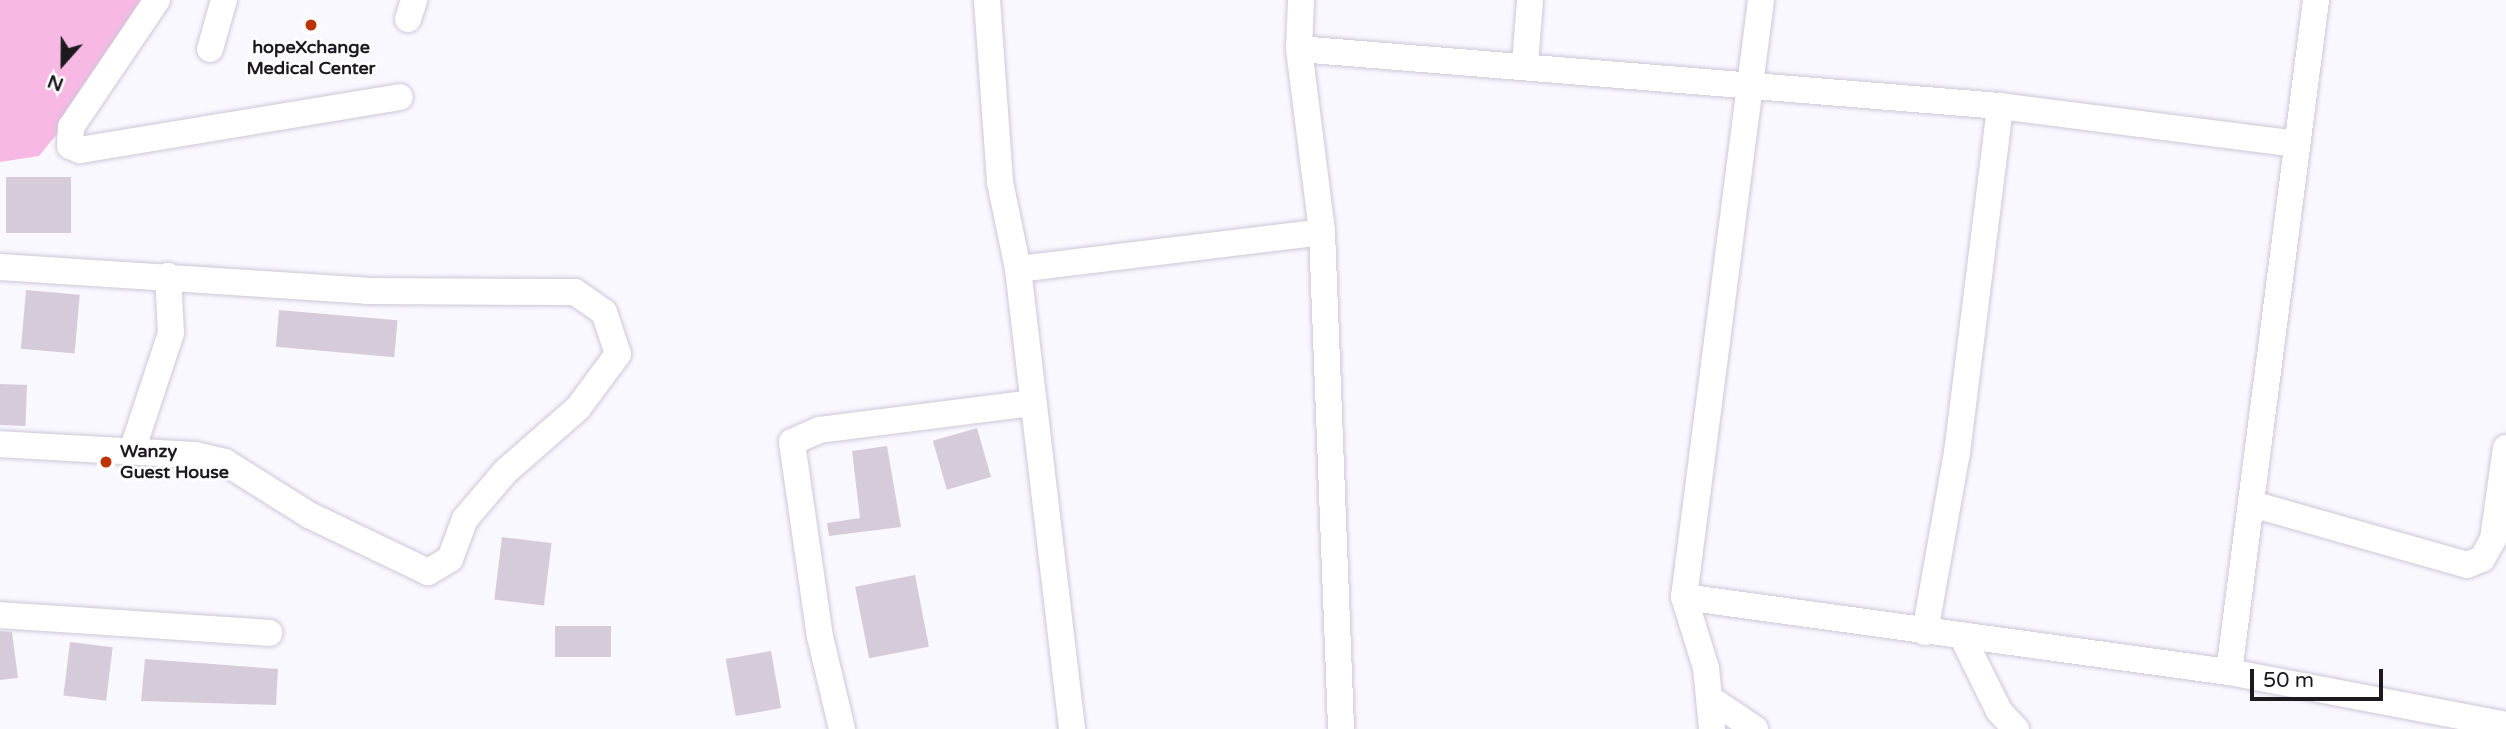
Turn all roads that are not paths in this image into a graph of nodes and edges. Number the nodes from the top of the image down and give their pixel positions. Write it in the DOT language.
graph roads {
  1 [pos="158,0"];
  2 [pos="224,0"];
  3 [pos="987,0"];
  4 [pos="1301,0"];
  5 [pos="1530,0"];
  6 [pos="1761,0"];
  7 [pos="2316,0"];
  8 [pos="210,49"];
  9 [pos="1299,49"];
  10 [pos="1525,64"];
  11 [pos="1749,84"];
  12 [pos="400,97"];
  13 [pos="2000,106"];
  14 [pos="2296,144"];
  15 [pos="1322,232"];
  16 [pos="0,267"];
  17 [pos="1018,269"];
  18 [pos="168,276"];
  19 [pos="1032,402"];
  20 [pos="0,444"];
  21 [pos="2506,448"];
  22 [pos="132,451"];
  23 [pos="2252,504"];
  24 [pos="1684,597"];
  25 [pos="0,615"];
  26 [pos="1925,632"];
  27 [pos="270,633"];
  28 [pos="1963,638"];
  29 [pos="2229,672"];
  30 [pos="1712,700"];
  31 [pos="2506,724"];
  32 [pos="842,729"];
  33 [pos="1072,729"];
  34 [pos="1341,729"];
  35 [pos="1712,729"];
  36 [pos="1755,729"];
  37 [pos="2016,729"];
  1 -- 12 [label="street"];
  2 -- 8 [label="street"];
  3 -- 17 [label="street"];
  4 -- 9 [label="street"];
  5 -- 10 [label="street"];
  6 -- 11 [label="street"];
  7 -- 14 [label="street"];
  9 -- 10 [label="street"];
  9 -- 15 [label="street"];
  10 -- 11 [label="street"];
  11 -- 13 [label="street"];
  11 -- 24 [label="street"];
  13 -- 14 [label="street"];
  13 -- 26 [label="street"];
  14 -- 23 [label="street"];
  15 -- 17 [label="street"];
  15 -- 34 [label="street"];
  16 -- 18 [label="street"];
  17 -- 19 [label="street"];
  18 -- 22 [label="street"];
  18 -- 22 [label="street"];
  19 -- 32 [label="street"];
  19 -- 33 [label="street"];
  20 -- 22 [label="street"];
  21 -- 23 [label="street"];
  23 -- 29 [label="street"];
  24 -- 26 [label="street"];
  24 -- 30 [label="street"];
  25 -- 27 [label="street"];
  26 -- 28 [label="street"];
  28 -- 29 [label="street"];
  28 -- 37 [label="street"];
  29 -- 31 [label="street"];
  30 -- 35 [label="street"];
  30 -- 36 [label="street"];
}
